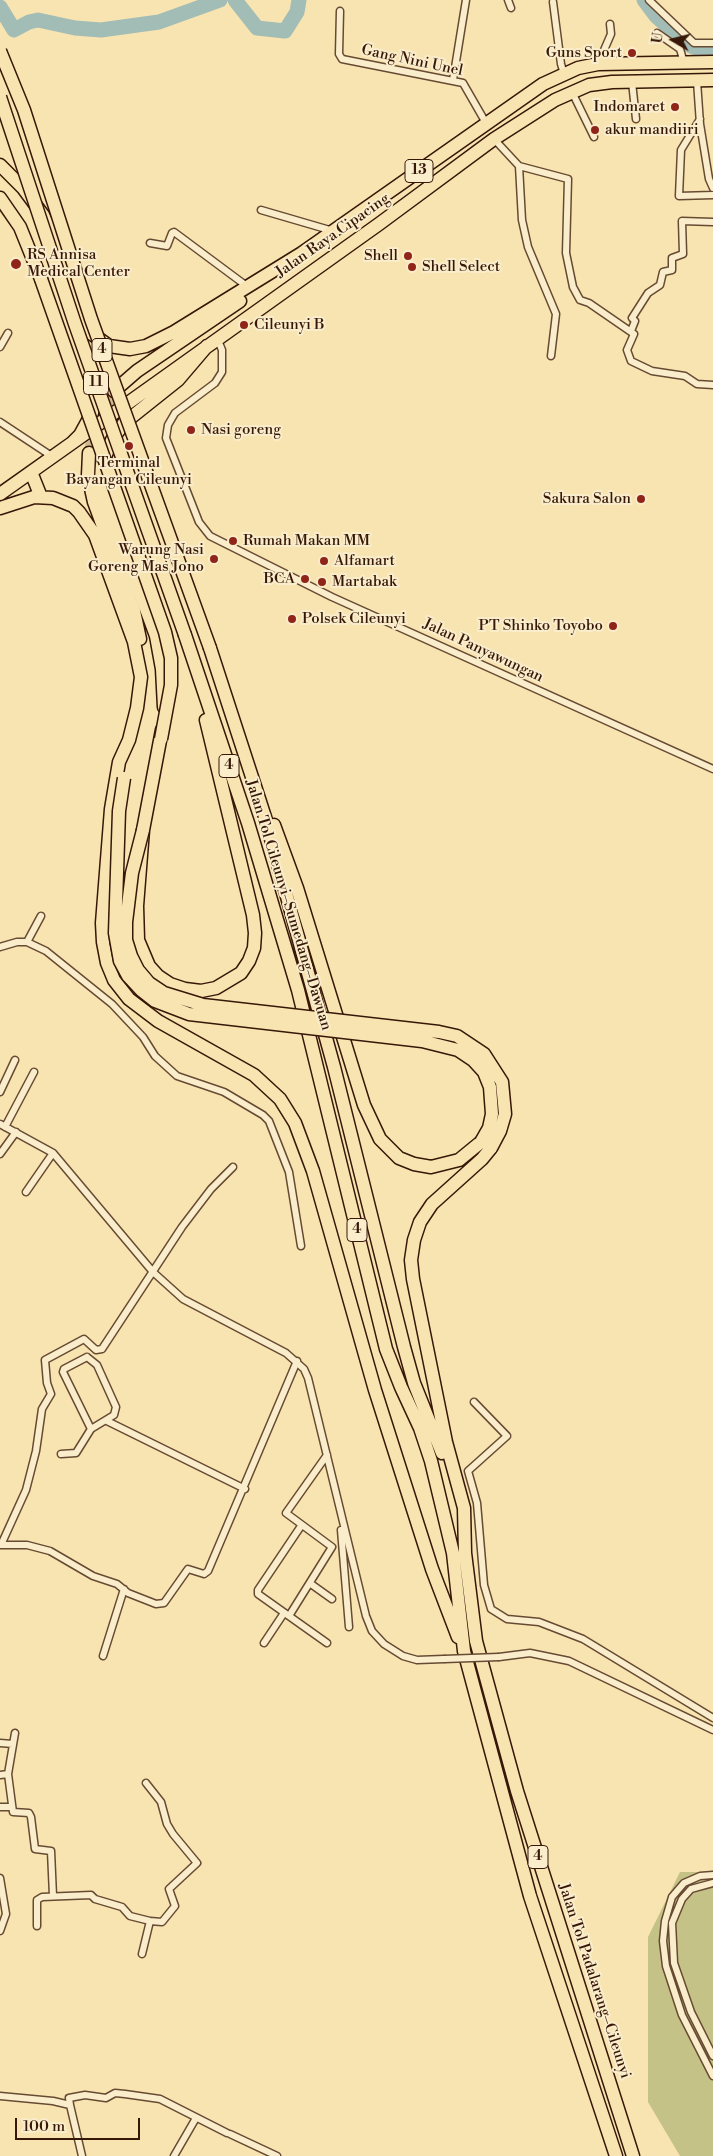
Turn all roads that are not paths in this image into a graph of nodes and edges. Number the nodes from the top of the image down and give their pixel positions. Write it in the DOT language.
graph roads {
  1 [pos="466,0"];
  2 [pos="508,0"];
  3 [pos="649,0"];
  4 [pos="553,2"];
  5 [pos="511,8"];
  6 [pos="340,12"];
  7 [pos="610,24"];
  8 [pos="657,32"];
  9 [pos="713,43"];
  10 [pos="0,51"];
  11 [pos="713,62"];
  12 [pos="684,63"];
  13 [pos="598,64"];
  14 [pos="564,74"];
  15 [pos="453,80"];
  16 [pos="713,80"];
  17 [pos="697,81"];
  18 [pos="632,82"];
  19 [pos="572,91"];
  20 [pos="0,97"];
  21 [pos="636,119"];
  22 [pos="700,119"];
  23 [pos="486,123"];
  24 [pos="594,137"];
  25 [pos="494,139"];
  26 [pos="0,165"];
  27 [pos="519,166"];
  28 [pos="713,188"];
  29 [pos="713,195"];
  30 [pos="0,198"];
  31 [pos="261,210"];
  32 [pos="713,222"];
  33 [pos="334,232"];
  34 [pos="150,243"];
  35 [pos="302,253"];
  36 [pos="248,287"];
  37 [pos="82,318"];
  38 [pos="631,331"];
  39 [pos="8,333"];
  40 [pos="212,342"];
  41 [pos="0,347"];
  42 [pos="551,356"];
  43 [pos="713,386"];
  44 [pos="114,391"];
  45 [pos="0,422"];
  46 [pos="72,443"];
  47 [pos="89,453"];
  48 [pos="53,457"];
  49 [pos="31,472"];
  50 [pos="0,494"];
  51 [pos="41,497"];
  52 [pos="0,508"];
  53 [pos="99,534"];
  54 [pos="185,635"];
  55 [pos="161,739"];
  56 [pos="129,740"];
  57 [pos="713,770"];
  58 [pos="143,830"];
  59 [pos="291,890"];
  60 [pos="41,916"];
  61 [pos="27,942"];
  62 [pos="0,947"];
  63 [pos="15,1060"];
  64 [pos="34,1072"];
  65 [pos="0,1092"];
  66 [pos="3,1126"];
  67 [pos="16,1132"];
  68 [pos="486,1145"];
  69 [pos="53,1153"];
  70 [pos="0,1154"];
  71 [pos="233,1167"];
  72 [pos="26,1192"];
  73 [pos="301,1246"];
  74 [pos="152,1272"];
  75 [pos="297,1362"];
  76 [pos="474,1402"];
  77 [pos="107,1421"];
  78 [pos="91,1429"];
  79 [pos="61,1454"];
  80 [pos="327,1455"];
  81 [pos="245,1489"];
  82 [pos="340,1511"];
  83 [pos="301,1526"];
  84 [pos="0,1545"];
  85 [pos="465,1553"];
  86 [pos="311,1584"];
  87 [pos="124,1589"];
  88 [pos="332,1599"];
  89 [pos="286,1615"];
  90 [pos="349,1627"];
  91 [pos="327,1642"];
  92 [pos="264,1643"];
  93 [pos="464,1651"];
  94 [pos="103,1656"];
  95 [pos="713,1718"];
  96 [pos="713,1730"];
  97 [pos="15,1733"];
  98 [pos="0,1743"];
  99 [pos="13,1744"];
  100 [pos="8,1774"];
  101 [pos="0,1775"];
  102 [pos="146,1783"];
  103 [pos="0,1806"];
  104 [pos="11,1807"];
  105 [pos="713,1875"];
  106 [pos="0,1878"];
  107 [pos="713,1883"];
  108 [pos="53,1896"];
  109 [pos="150,1921"];
  110 [pos="37,1926"];
  111 [pos="0,1930"];
  112 [pos="142,1954"];
  113 [pos="713,2056"];
  114 [pos="713,2076"];
  115 [pos="0,2096"];
  116 [pos="70,2105"];
  117 [pos="196,2118"];
  118 [pos="80,2155"];
  119 [pos="174,2156"];
  120 [pos="277,2156"];
  121 [pos="616,2156"];
  122 [pos="633,2156"];
  1 -- 15 [label="street"];
  2 -- 5 [label="street"];
  3 -- 9 [label="street"];
  4 -- 14 [label="street"];
  6 -- 15 [label="street, Gang Nini Unel"];
  7 -- 13 [label="street"];
  8 -- 12 [label="street"];
  10 -- 59 [label="highway, 4, bridge"];
  11 -- 12 [label="highway, Jalan Raya Cipacing / 13"];
  12 -- 13 [label="highway, Jalan Raya Cipacing / 13"];
  13 -- 14 [label="highway, Jalan Raya Cipacing / 13"];
  14 -- 23 [label="highway, Jalan Raya Cipacing / 13"];
  15 -- 23 [label="street, Gang Nini Unel"];
  16 -- 17 [label="highway, Jalan Raya Cipacing / 13"];
  17 -- 18 [label="highway, Jalan Raya Cipacing / 13"];
  17 -- 22 [label="street"];
  18 -- 19 [label="highway, Jalan Raya Cipacing / 13"];
  18 -- 21 [label="street"];
  19 -- 24 [label="street"];
  19 -- 25 [label="highway, Jalan Raya Cipacing / 13"];
  20 -- 54 [label="highway, Jalan Tol Cileunyi–Sumedang–Dawuan / 4, bridge"];
  22 -- 28 [label="street"];
  22 -- 29 [label="street"];
  23 -- 33 [label="highway, Jalan Raya Cipacing / 13"];
  25 -- 27 [label="street"];
  25 -- 40 [label="highway, Jalan Raya Cipacing / 13"];
  26 -- 37 [label="highway, 11"];
  27 -- 38 [label="street"];
  27 -- 42 [label="street"];
  30 -- 55 [label="highway, bridge"];
  31 -- 33 [label="street"];
  32 -- 38 [label="street"];
  33 -- 35 [label="highway, Jalan Raya Cipacing / 13"];
  34 -- 36 [label="street"];
  35 -- 36 [label="highway, Jalan Raya Cipacing / 13"];
  35 -- 44 [label="highway"];
  36 -- 37 [label="highway, Jalan Raya Cipacing / 13"];
  37 -- 46 [label="highway, 11"];
  38 -- 43 [label="street"];
  39 -- 41 [label="street"];
  40 -- 46 [label="highway, Jalan Raya Cipacing / 13"];
  40 -- 55 [label="highway, bridge"];
  40 -- 57 [label="street, Jalan Panyawungan"];
  45 -- 48 [label="street"];
  46 -- 48 [label="highway, 11"];
  47 -- 53 [label="highway"];
  48 -- 49 [label="highway, 11"];
  49 -- 50 [label="highway, 11"];
  49 -- 51 [label="highway"];
  51 -- 52 [label="highway"];
  51 -- 53 [label="highway"];
  53 -- 56 [label="highway"];
  54 -- 58 [label="highway, bridge"];
  54 -- 93 [label="highway, Jalan Tol Cileunyi–Sumedang–Dawuan / 4"];
  55 -- 58 [label="highway"];
  56 -- 68 [label="highway, bridge"];
  56 -- 93 [label="highway"];
  58 -- 68 [label="highway, bridge"];
  59 -- 68 [label="highway"];
  59 -- 85 [label="highway, Jalan Tol Cileunyi–Sumedang–Dawuan / 4"];
  60 -- 61 [label="street"];
  61 -- 62 [label="street"];
  61 -- 73 [label="street"];
  63 -- 65 [label="street"];
  64 -- 66 [label="street"];
  66 -- 67 [label="street"];
  67 -- 69 [label="street"];
  67 -- 70 [label="street"];
  68 -- 85 [label="highway"];
  69 -- 72 [label="street"];
  69 -- 74 [label="street"];
  71 -- 74 [label="street"];
  74 -- 75 [label="street"];
  74 -- 84 [label="street"];
  75 -- 80 [label="street"];
  75 -- 81 [label="street"];
  76 -- 95 [label="street"];
  77 -- 78 [label="street"];
  77 -- 78 [label="street"];
  77 -- 81 [label="street"];
  78 -- 79 [label="street"];
  80 -- 82 [label="street"];
  80 -- 83 [label="street"];
  81 -- 87 [label="street"];
  82 -- 90 [label="street"];
  82 -- 96 [label="street, bridge"];
  83 -- 86 [label="street"];
  83 -- 89 [label="street"];
  84 -- 87 [label="street"];
  85 -- 122 [label="highway, Jalan Tol Padalarang–Cileunyi / 4"];
  86 -- 88 [label="street"];
  86 -- 89 [label="street"];
  87 -- 94 [label="street"];
  89 -- 91 [label="street"];
  89 -- 92 [label="street"];
  93 -- 121 [label="highway, 4"];
  97 -- 99 [label="street"];
  98 -- 99 [label="street"];
  99 -- 100 [label="street"];
  100 -- 101 [label="street"];
  100 -- 104 [label="street"];
  102 -- 109 [label="street"];
  103 -- 104 [label="street"];
  104 -- 108 [label="street"];
  105 -- 114 [label="street"];
  106 -- 111 [label="street"];
  107 -- 113 [label="street"];
  108 -- 109 [label="street"];
  108 -- 110 [label="street"];
  109 -- 112 [label="street"];
  115 -- 116 [label="street"];
  116 -- 117 [label="street"];
  116 -- 118 [label="street"];
  117 -- 119 [label="street"];
  117 -- 120 [label="street"];
}
